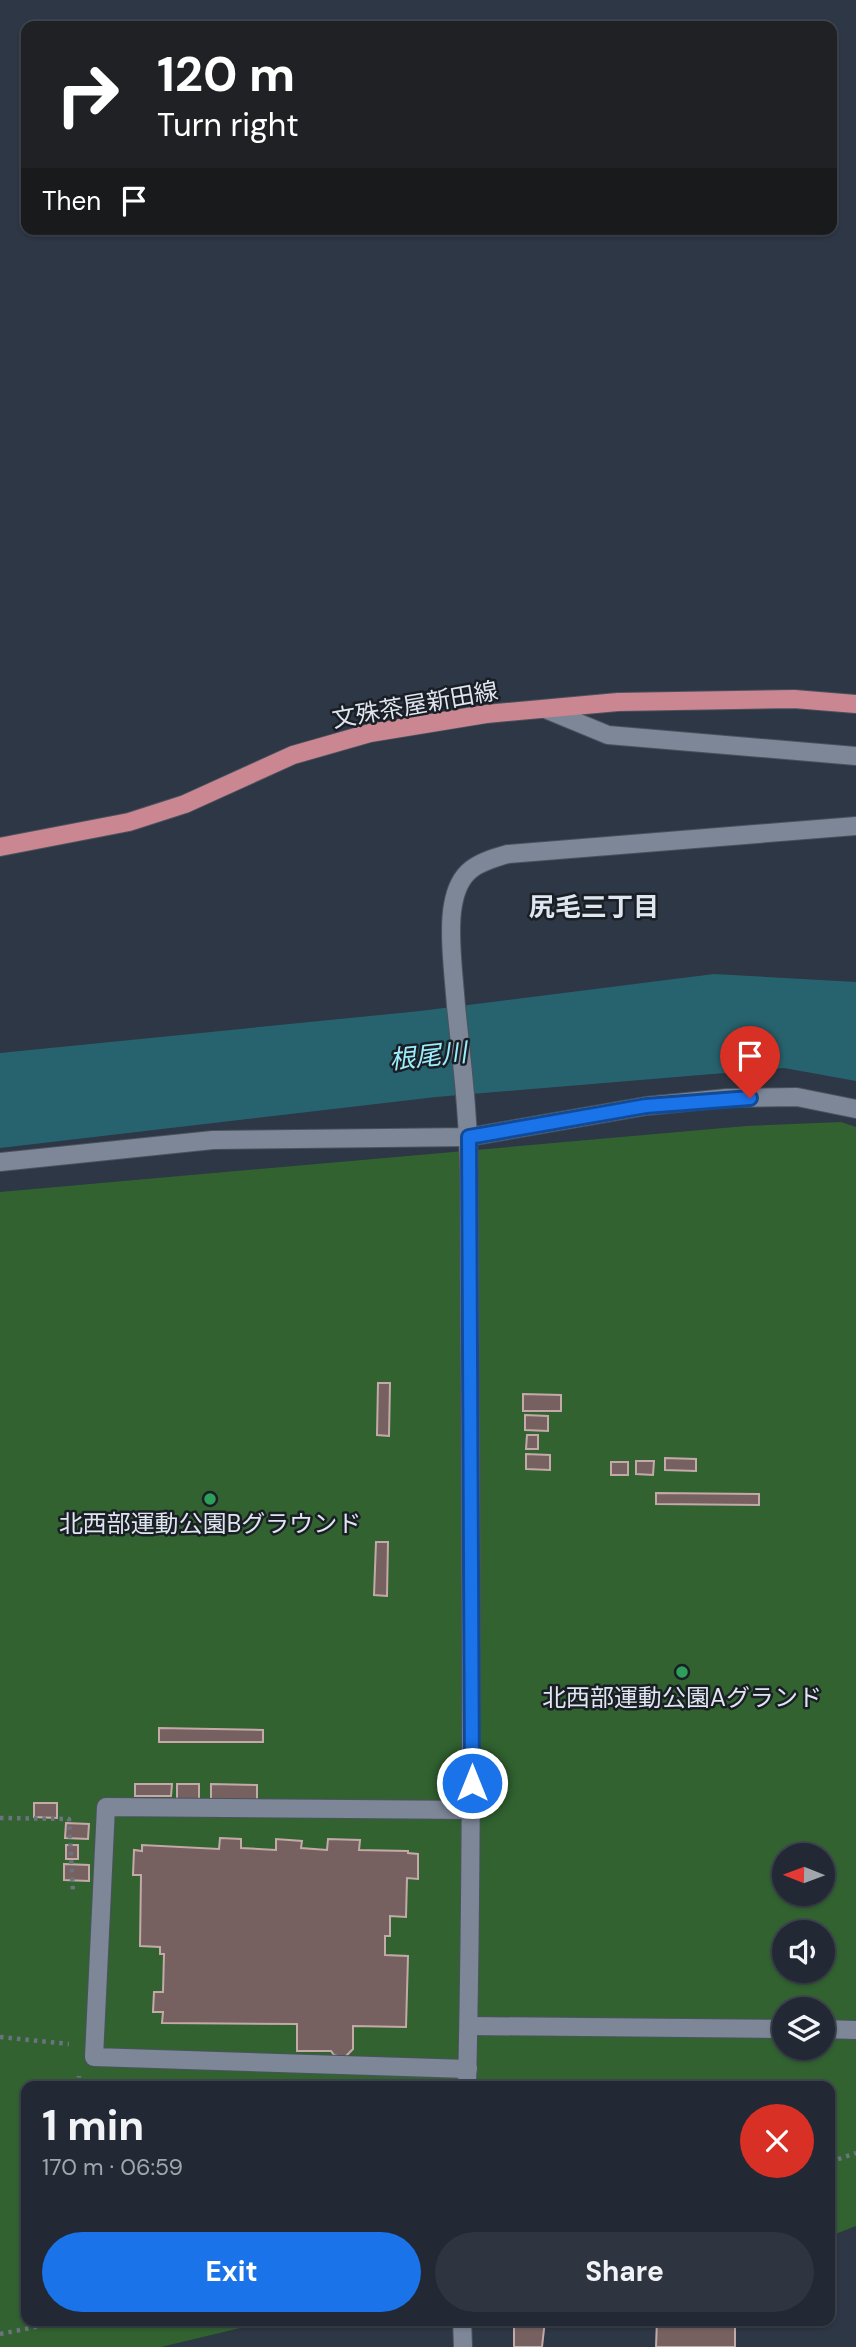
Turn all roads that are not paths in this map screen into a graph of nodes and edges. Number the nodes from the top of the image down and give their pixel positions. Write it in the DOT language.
graph roads {
  1 [pos="856,704"];
  2 [pos="545,709"];
  3 [pos="856,756"];
  4 [pos="856,826"];
  5 [pos="0,847"];
  6 [pos="856,1109"];
  7 [pos="469,1137"];
  8 [pos="0,1162"];
  9 [pos="472,1810"];
  10 [pos="470,2026"];
  11 [pos="772,2029"];
  12 [pos="835,2029"];
  13 [pos="856,2030"];
  14 [pos="468,2078"];
  15 [pos="462,2326"];
  16 [pos="463,2347"];
  1 -- 2 [label="main road, 文殊茶屋新田線"];
  2 -- 3 [label="street"];
  2 -- 5 [label="main road, 文殊茶屋新田線"];
  4 -- 7 [label="street"];
  6 -- 7 [label="street"];
  7 -- 8 [label="street"];
  7 -- 9 [label="street"];
  9 -- 10 [label="street"];
  9 -- 14 [label="street"];
  10 -- 11 [label="street"];
  10 -- 14 [label="street"];
  12 -- 13 [label="street"];
  15 -- 16 [label="street"];
}
